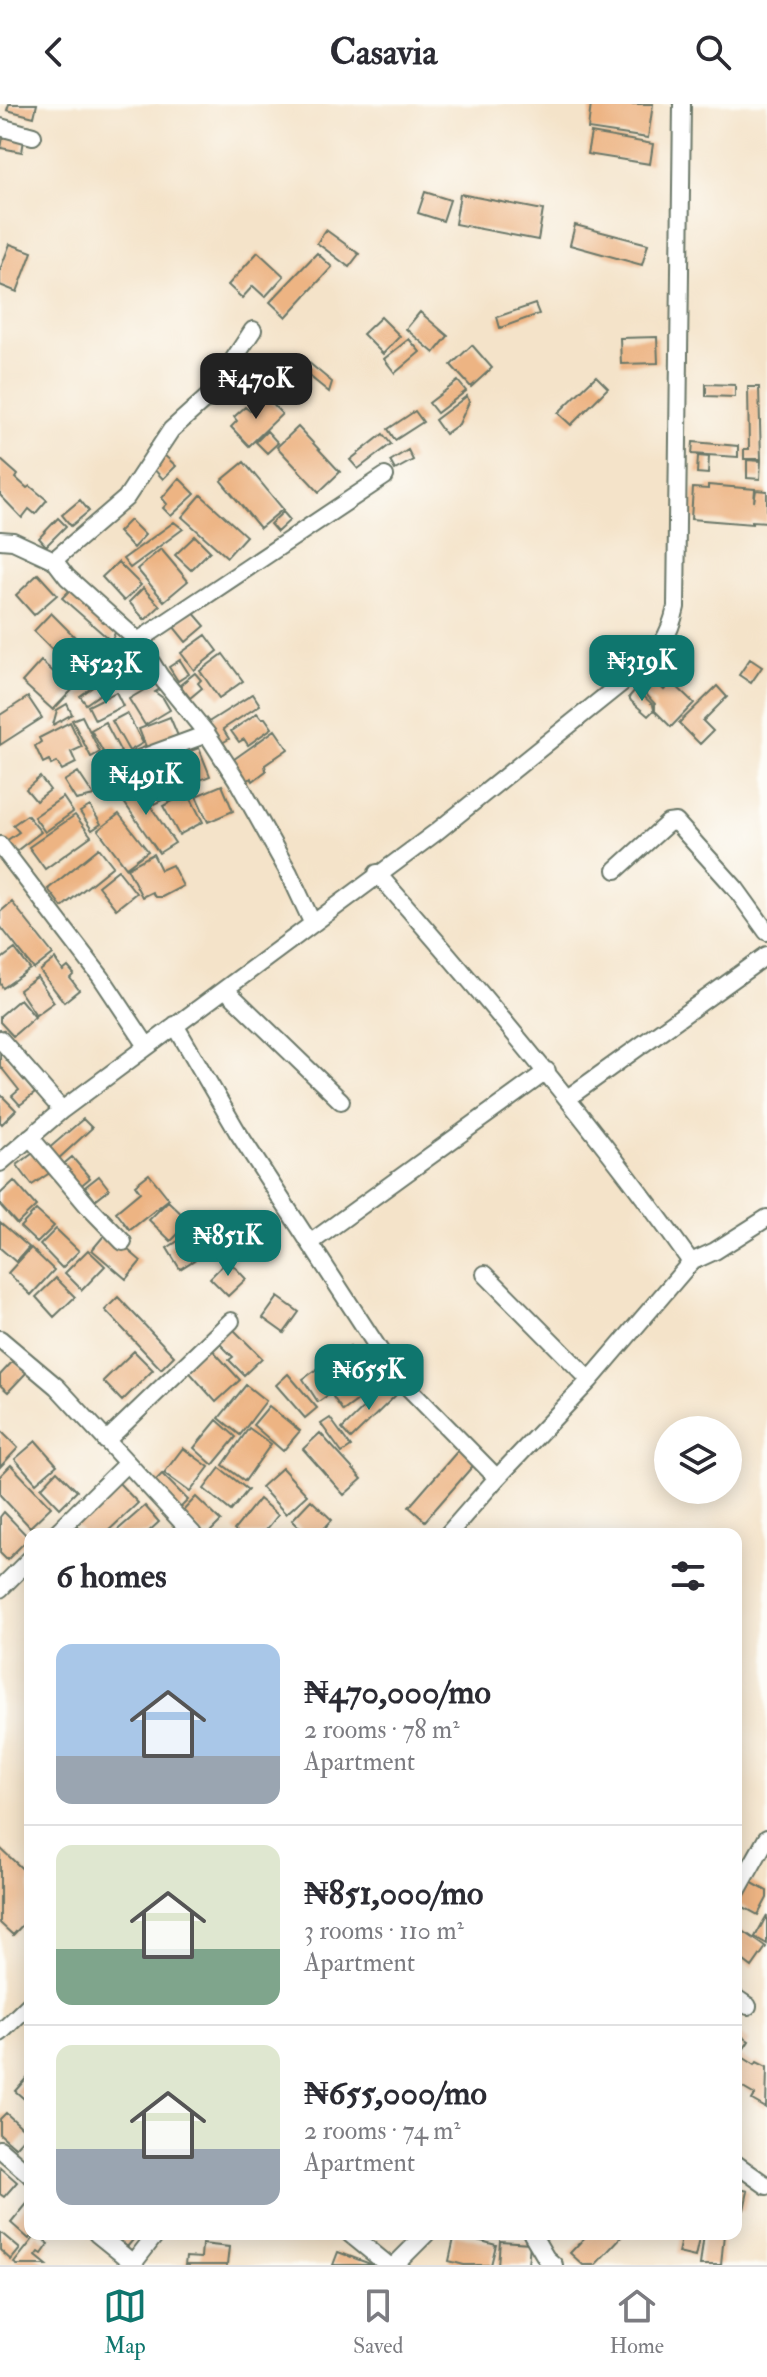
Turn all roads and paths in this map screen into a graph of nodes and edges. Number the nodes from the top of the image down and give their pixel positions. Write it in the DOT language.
graph roads {
  1 [pos="682,104"];
  2 [pos="0,127"];
  3 [pos="33,136"];
  4 [pos="253,330"];
  5 [pos="385,476"];
  6 [pos="0,540"];
  7 [pos="54,560"];
  8 [pos="138,641"];
  9 [pos="207,734"];
  10 [pos="125,764"];
  11 [pos="0,845"];
  12 [pos="616,870"];
  13 [pos="377,873"];
  14 [pos="312,922"];
  15 [pos="767,932"];
  16 [pos="767,955"];
  17 [pos="225,989"];
  18 [pos="175,1025"];
  19 [pos="0,1039"];
  20 [pos="147,1046"];
  21 [pos="547,1071"];
  22 [pos="569,1097"];
  23 [pos="341,1101"];
  24 [pos="62,1110"];
  25 [pos="30,1137"];
  26 [pos="0,1163"];
  27 [pos="767,1218"];
  28 [pos="123,1242"];
  29 [pos="310,1243"];
  30 [pos="691,1262"];
  31 [pos="485,1274"];
  32 [pos="231,1321"];
  33 [pos="0,1339"];
  34 [pos="590,1380"];
  35 [pos="106,1441"];
  36 [pos="126,1464"];
  37 [pos="497,1478"];
  38 [pos="61,1528"];
  39 [pos="187,1528"];
  40 [pos="453,1528"];
  41 [pos="24,1565"];
  42 [pos="0,1589"];
  43 [pos="767,1838"];
  44 [pos="742,1882"];
  45 [pos="24,2010"];
  46 [pos="0,2033"];
  47 [pos="0,2149"];
  48 [pos="742,2168"];
  49 [pos="24,2170"];
  50 [pos="767,2186"];
  51 [pos="104,2240"];
  52 [pos="151,2240"];
  53 [pos="357,2240"];
  54 [pos="420,2240"];
  55 [pos="536,2240"];
  56 [pos="133,2264"];
  57 [pos="388,2265"];
  58 [pos="395,2265"];
  59 [pos="554,2265"];
  1 -- 13 [label="street"];
  2 -- 3 [label="street"];
  4 -- 7 [label="street"];
  5 -- 8 [label="street"];
  6 -- 7 [label="street"];
  7 -- 8 [label="street"];
  8 -- 9 [label="street"];
  9 -- 10 [label="street"];
  9 -- 14 [label="street"];
  11 -- 20 [label="street"];
  12 -- 15 [label="street"];
  13 -- 14 [label="street"];
  13 -- 21 [label="street"];
  14 -- 17 [label="street"];
  16 -- 22 [label="street"];
  17 -- 18 [label="street"];
  17 -- 23 [label="street"];
  18 -- 20 [label="street"];
  18 -- 29 [label="street"];
  19 -- 24 [label="street"];
  20 -- 24 [label="street"];
  21 -- 22 [label="street"];
  21 -- 29 [label="street"];
  22 -- 30 [label="street"];
  24 -- 25 [label="street"];
  25 -- 26 [label="street"];
  25 -- 28 [label="street"];
  27 -- 30 [label="street"];
  29 -- 37 [label="street"];
  30 -- 34 [label="street"];
  31 -- 34 [label="street"];
  32 -- 35 [label="street"];
  33 -- 35 [label="street"];
  34 -- 37 [label="street"];
  35 -- 36 [label="street"];
  36 -- 38 [label="street"];
  36 -- 39 [label="street"];
  37 -- 40 [label="street"];
  41 -- 42 [label="street"];
  43 -- 44 [label="street"];
  45 -- 46 [label="street"];
  47 -- 49 [label="street"];
  48 -- 50 [label="street"];
  51 -- 56 [label="street"];
  52 -- 56 [label="street"];
  53 -- 57 [label="street"];
  54 -- 58 [label="street"];
  55 -- 59 [label="street"];
}
